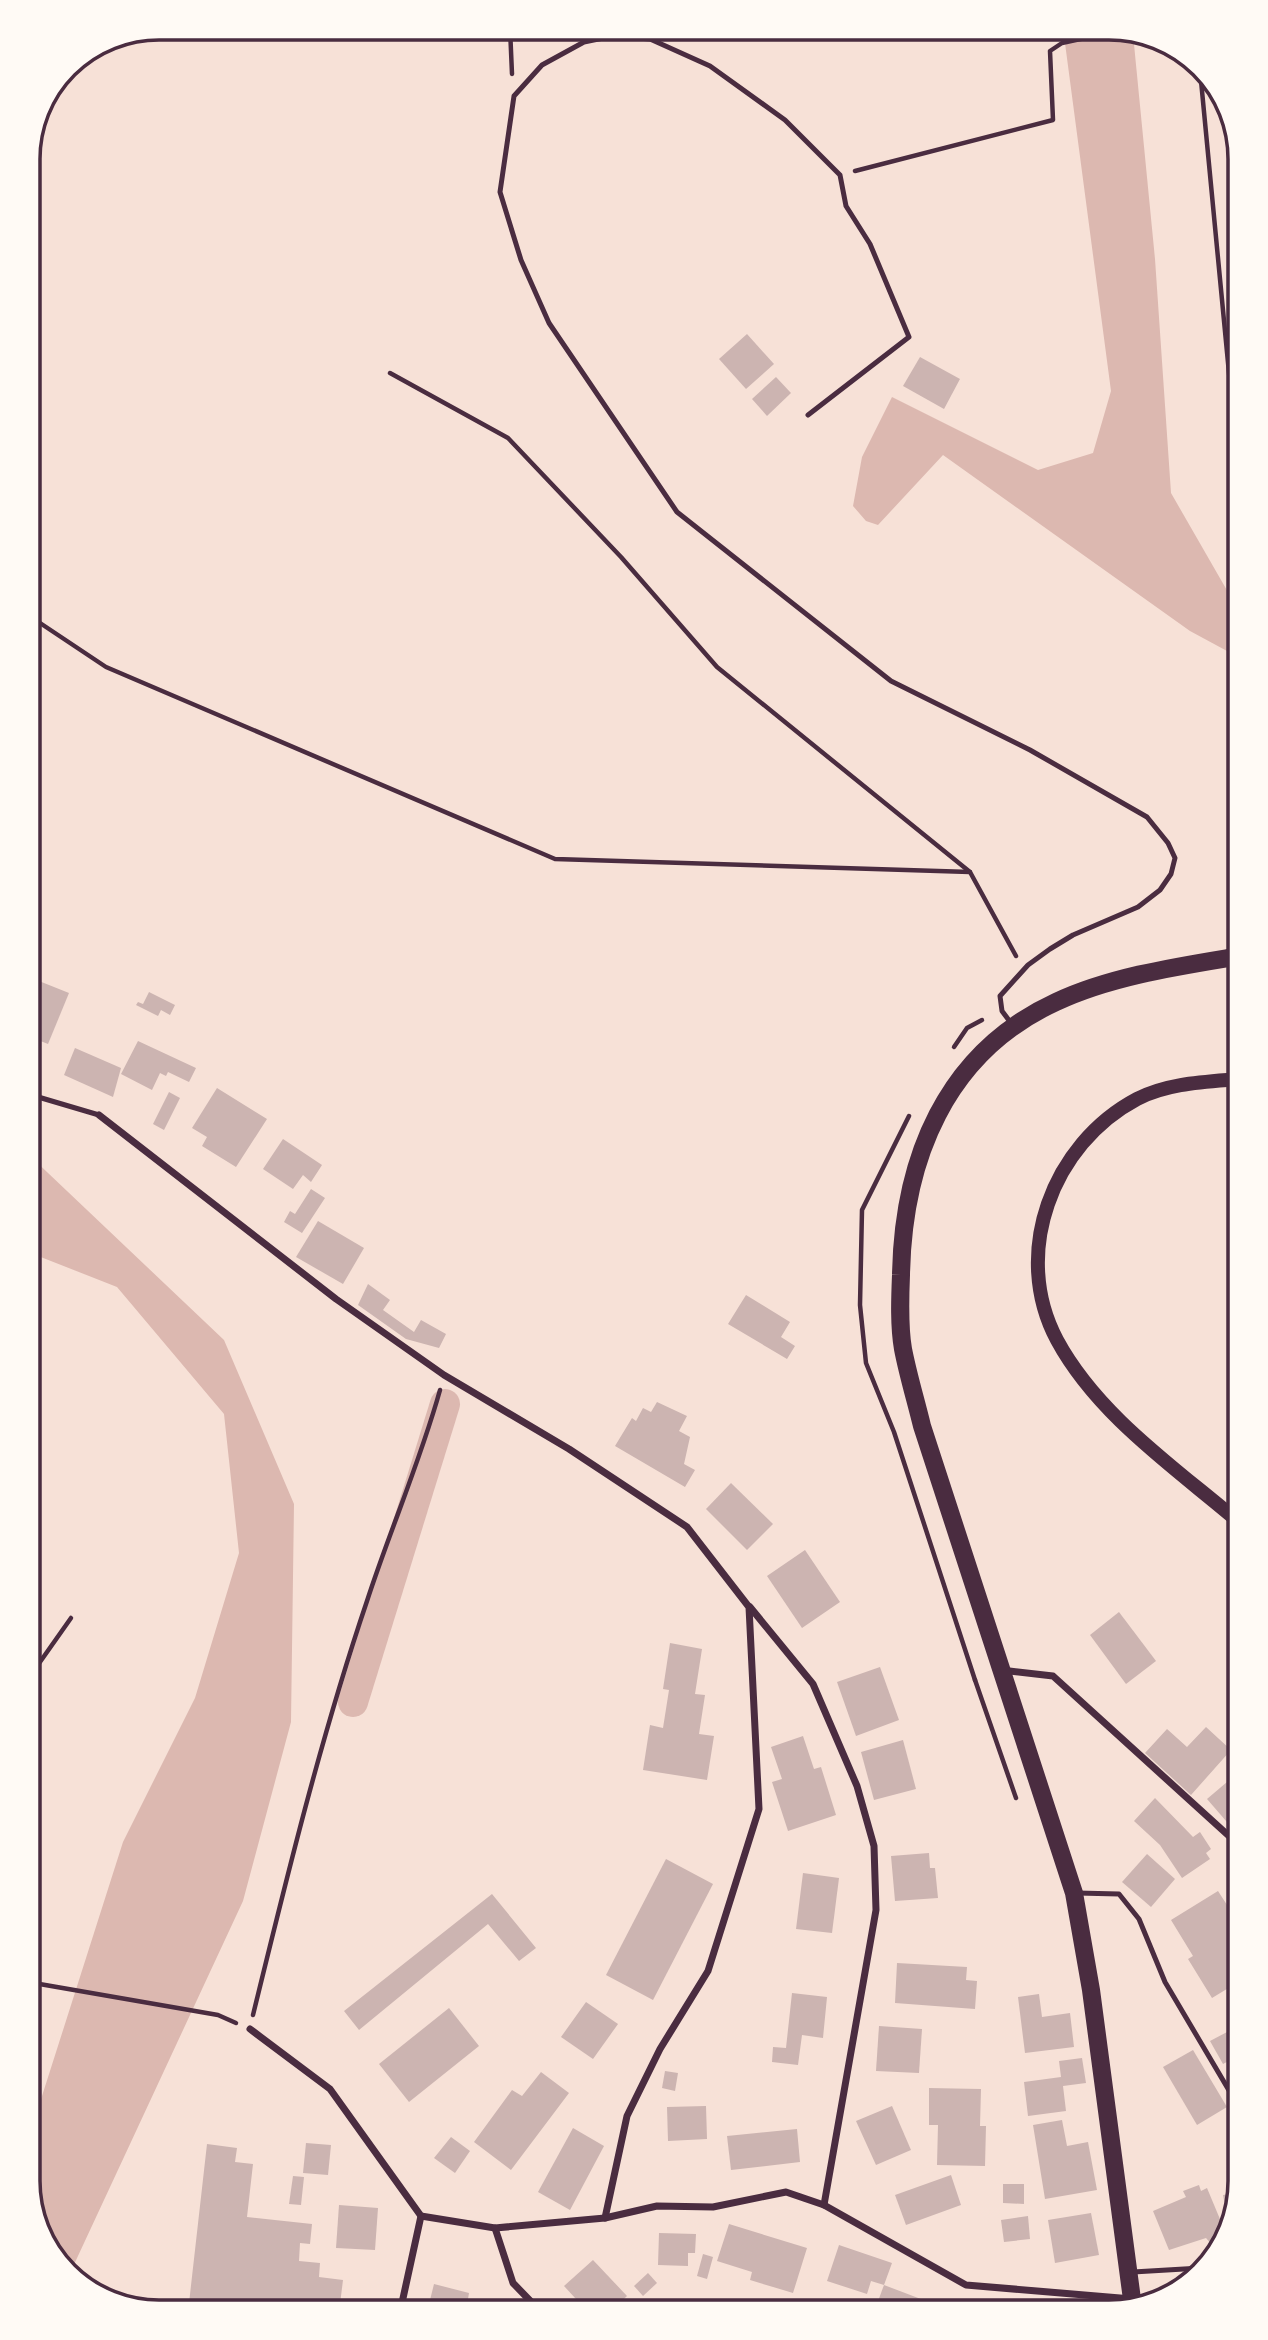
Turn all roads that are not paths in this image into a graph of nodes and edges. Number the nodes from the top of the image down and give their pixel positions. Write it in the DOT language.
graph roads {
  1 [pos="591,40"];
  2 [pos="651,41"];
  3 [pos="808,415"];
  4 [pos="1228,958"];
  5 [pos="1013,1026"];
  6 [pos="1228,1080"];
  7 [pos="41,1098"];
  8 [pos="99,1115"];
  9 [pos="1228,1513"];
  10 [pos="749,1607"];
  11 [pos="1000,1670"];
  12 [pos="1228,1835"];
  13 [pos="1074,1893"];
  14 [pos="250,2029"];
  15 [pos="1228,2089"];
  16 [pos="824,2205"];
  17 [pos="421,2216"];
  18 [pos="605,2218"];
  19 [pos="495,2228"];
  20 [pos="1187,2269"];
  21 [pos="1130,2273"];
  22 [pos="1132,2297"];
  23 [pos="403,2299"];
  24 [pos="529,2299"];
  25 [pos="1103,2300"];
  1 -- 5 [label="lane"];
  2 -- 3 [label="lane"];
  4 -- 5 [label="main road"];
  5 -- 11 [label="main road"];
  6 -- 9 [label="main road"];
  7 -- 8 [label="lane"];
  8 -- 10 [label="street"];
  10 -- 16 [label="street"];
  10 -- 18 [label="street"];
  11 -- 12 [label="street"];
  11 -- 13 [label="main road"];
  13 -- 15 [label="lane"];
  13 -- 21 [label="main road"];
  14 -- 17 [label="street"];
  16 -- 18 [label="street"];
  16 -- 25 [label="street"];
  17 -- 19 [label="street"];
  17 -- 23 [label="street"];
  18 -- 19 [label="street"];
  19 -- 24 [label="street"];
  20 -- 21 [label="lane"];
  21 -- 22 [label="main road"];
}
